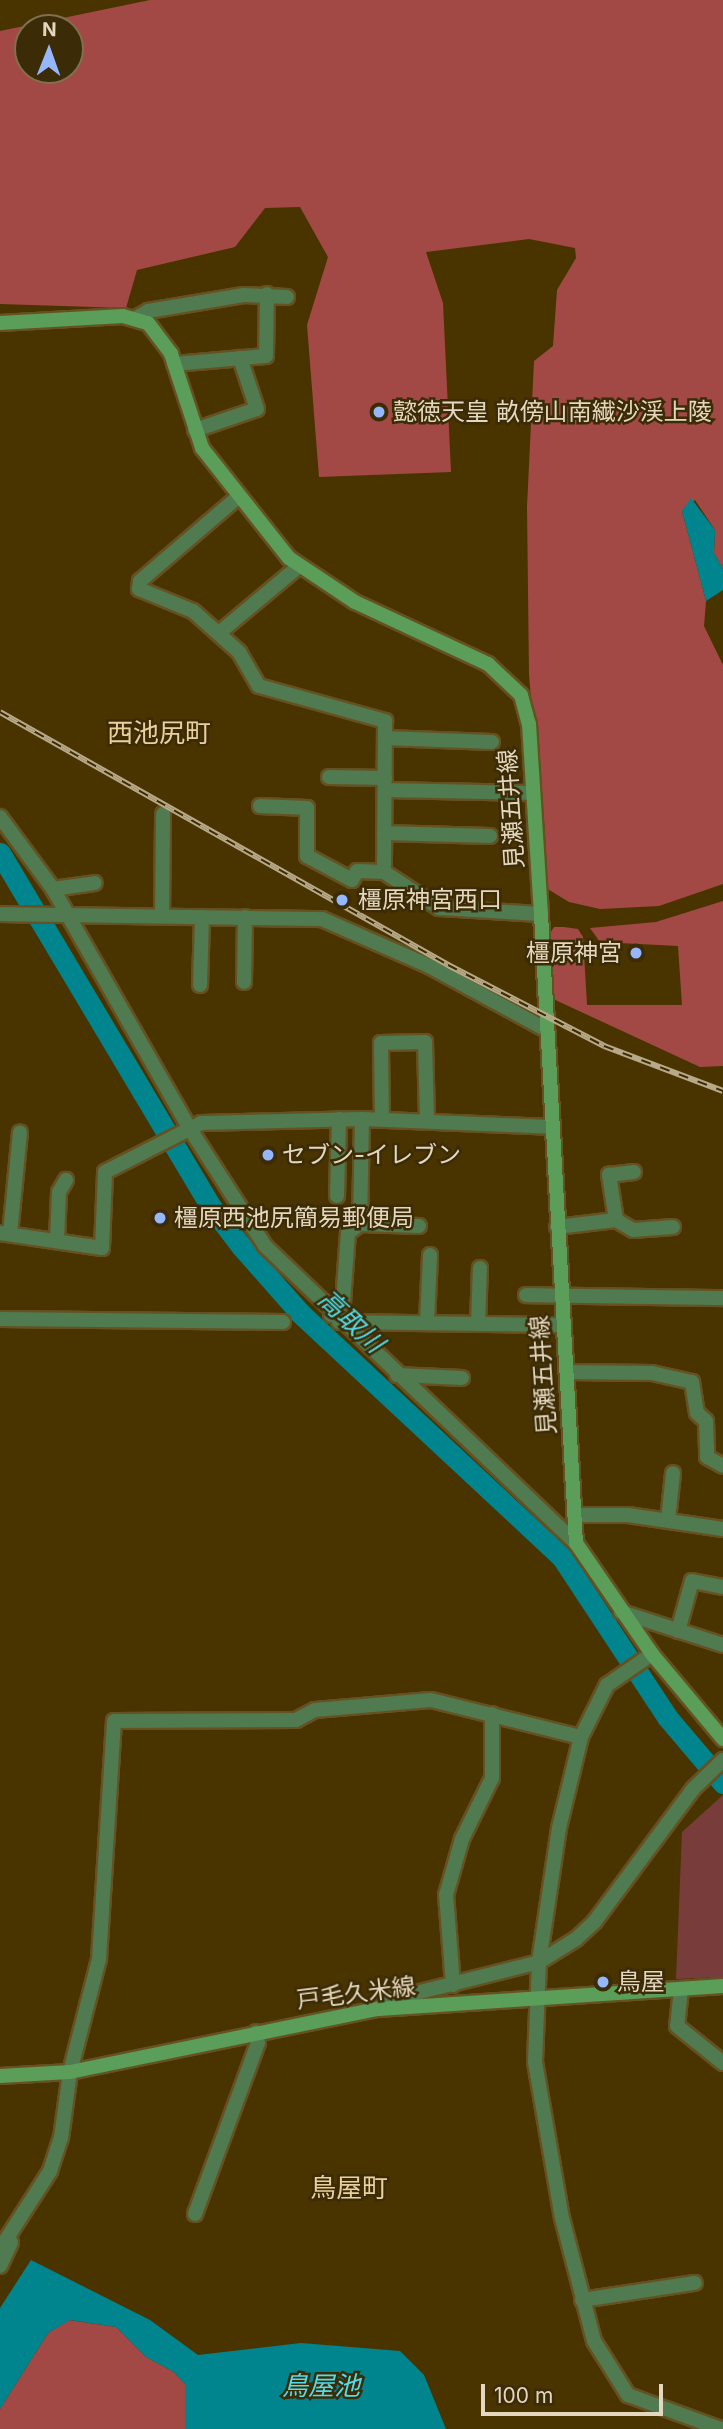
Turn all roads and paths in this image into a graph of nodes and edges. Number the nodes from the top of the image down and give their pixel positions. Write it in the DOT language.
graph roads {
  1 [pos="267,294"];
  2 [pos="287,297"];
  3 [pos="136,318"];
  4 [pos="0,323"];
  5 [pos="240,358"];
  6 [pos="174,364"];
  7 [pos="195,430"];
  8 [pos="238,497"];
  9 [pos="298,567"];
  10 [pos="219,634"];
  11 [pos="385,738"];
  12 [pos="492,742"];
  13 [pos="329,777"];
  14 [pos="385,784"];
  15 [pos="533,793"];
  16 [pos="260,806"];
  17 [pos="163,814"];
  18 [pos="0,817"];
  19 [pos="384,833"];
  20 [pos="490,836"];
  21 [pos="384,872"];
  22 [pos="95,883"];
  23 [pos="53,889"];
  24 [pos="0,914"];
  25 [pos="541,914"];
  26 [pos="63,915"];
  27 [pos="162,916"];
  28 [pos="202,917"];
  29 [pos="245,917"];
  30 [pos="244,982"];
  31 [pos="200,985"];
  32 [pos="545,1029"];
  33 [pos="339,1119"];
  34 [pos="362,1119"];
  35 [pos="382,1119"];
  36 [pos="427,1121"];
  37 [pos="186,1127"];
  38 [pos="550,1127"];
  39 [pos="20,1132"];
  40 [pos="634,1172"];
  41 [pos="66,1180"];
  42 [pos="337,1196"];
  43 [pos="616,1220"];
  44 [pos="360,1224"];
  45 [pos="419,1226"];
  46 [pos="557,1227"];
  47 [pos="673,1227"];
  48 [pos="5,1234"];
  49 [pos="57,1240"];
  50 [pos="430,1255"];
  51 [pos="480,1268"];
  52 [pos="561,1295"];
  53 [pos="526,1296"];
  54 [pos="723,1298"];
  55 [pos="335,1318"];
  56 [pos="0,1319"];
  57 [pos="283,1322"];
  58 [pos="427,1322"];
  59 [pos="478,1324"];
  60 [pos="563,1325"];
  61 [pos="567,1372"];
  62 [pos="397,1375"];
  63 [pos="462,1378"];
  64 [pos="723,1466"];
  65 [pos="673,1473"];
  66 [pos="574,1515"];
  67 [pos="668,1520"];
  68 [pos="723,1529"];
  69 [pos="576,1543"];
  70 [pos="723,1587"];
  71 [pos="621,1612"];
  72 [pos="678,1630"];
  73 [pos="723,1645"];
  74 [pos="650,1656"];
  75 [pos="492,1714"];
  76 [pos="581,1737"];
  77 [pos="723,1739"];
  78 [pos="723,1760"];
  79 [pos="539,1962"];
  80 [pos="453,1985"];
  81 [pos="723,1986"];
  82 [pos="681,1989"];
  83 [pos="535,2000"];
  84 [pos="378,2009"];
  85 [pos="256,2032"];
  86 [pos="723,2063"];
  87 [pos="70,2072"];
  88 [pos="0,2076"];
  89 [pos="195,2214"];
  90 [pos="19,2225"];
  91 [pos="0,2249"];
  92 [pos="0,2266"];
  93 [pos="695,2283"];
  94 [pos="582,2300"];
  95 [pos="721,2422"];
  1 -- 2 [label="street"];
  1 -- 3 [label="street"];
  1 -- 5 [label="street"];
  3 -- 4 [label="main road"];
  3 -- 6 [label="main road, 見瀬五井線"];
  5 -- 6 [label="street"];
  5 -- 7 [label="street"];
  6 -- 7 [label="main road, 見瀬五井線"];
  7 -- 8 [label="main road, 見瀬五井線"];
  8 -- 9 [label="main road, 見瀬五井線"];
  8 -- 10 [label="street"];
  9 -- 10 [label="street"];
  9 -- 15 [label="main road, 見瀬五井線"];
  10 -- 11 [label="street"];
  11 -- 12 [label="street"];
  11 -- 14 [label="street"];
  13 -- 14 [label="street"];
  14 -- 15 [label="street"];
  14 -- 19 [label="street"];
  15 -- 25 [label="main road, 見瀬五井線"];
  16 -- 21 [label="street"];
  17 -- 27 [label="street"];
  18 -- 23 [label="street"];
  19 -- 20 [label="street"];
  19 -- 21 [label="street"];
  21 -- 25 [label="street"];
  22 -- 23 [label="street"];
  23 -- 26 [label="street"];
  24 -- 26 [label="street"];
  25 -- 32 [label="main road, 見瀬五井線"];
  26 -- 27 [label="street"];
  26 -- 37 [label="street"];
  27 -- 28 [label="street"];
  28 -- 29 [label="street"];
  28 -- 31 [label="street"];
  29 -- 30 [label="street"];
  29 -- 32 [label="street"];
  32 -- 38 [label="main road, 見瀬五井線"];
  33 -- 34 [label="street"];
  33 -- 37 [label="street"];
  33 -- 42 [label="street"];
  34 -- 35 [label="street"];
  34 -- 44 [label="street"];
  35 -- 36 [label="street"];
  35 -- 36 [label="street"];
  36 -- 38 [label="street"];
  37 -- 49 [label="street"];
  37 -- 55 [label="street"];
  38 -- 46 [label="main road, 見瀬五井線"];
  39 -- 48 [label="street"];
  40 -- 43 [label="street"];
  41 -- 49 [label="street"];
  43 -- 46 [label="street"];
  43 -- 47 [label="street"];
  44 -- 45 [label="street"];
  44 -- 55 [label="street"];
  46 -- 52 [label="main road, 見瀬五井線"];
  48 -- 49 [label="street"];
  50 -- 58 [label="street"];
  51 -- 59 [label="street"];
  52 -- 53 [label="street"];
  52 -- 54 [label="street"];
  52 -- 60 [label="main road, 見瀬五井線"];
  55 -- 58 [label="street"];
  55 -- 62 [label="street"];
  56 -- 57 [label="street"];
  58 -- 59 [label="street"];
  59 -- 60 [label="street"];
  60 -- 61 [label="main road, 見瀬五井線"];
  61 -- 64 [label="street"];
  61 -- 66 [label="main road, 見瀬五井線"];
  62 -- 63 [label="street"];
  62 -- 69 [label="street"];
  65 -- 67 [label="street"];
  66 -- 67 [label="street"];
  66 -- 69 [label="main road, 見瀬五井線"];
  67 -- 68 [label="street"];
  69 -- 71 [label="main road, 見瀬五井線"];
  70 -- 72 [label="street"];
  71 -- 72 [label="street"];
  71 -- 74 [label="main road, 見瀬五井線"];
  72 -- 73 [label="street"];
  74 -- 76 [label="street"];
  74 -- 77 [label="main road, 見瀬五井線"];
  75 -- 76 [label="street"];
  75 -- 80 [label="street"];
  75 -- 87 [label="street"];
  76 -- 79 [label="street"];
  78 -- 79 [label="street"];
  79 -- 80 [label="street"];
  79 -- 83 [label="street"];
  80 -- 84 [label="street"];
  81 -- 82 [label="main road, 戸毛久米線"];
  82 -- 83 [label="main road, 戸毛久米線"];
  82 -- 86 [label="street"];
  83 -- 84 [label="main road, 戸毛久米線"];
  83 -- 94 [label="street"];
  84 -- 85 [label="main road, 戸毛久米線"];
  85 -- 87 [label="main road, 戸毛久米線"];
  85 -- 89 [label="street"];
  87 -- 88 [label="main road, 戸毛久米線"];
  87 -- 90 [label="street"];
  90 -- 91 [label="street"];
  90 -- 92 [label="street"];
  93 -- 94 [label="street"];
  94 -- 95 [label="street"];
}
